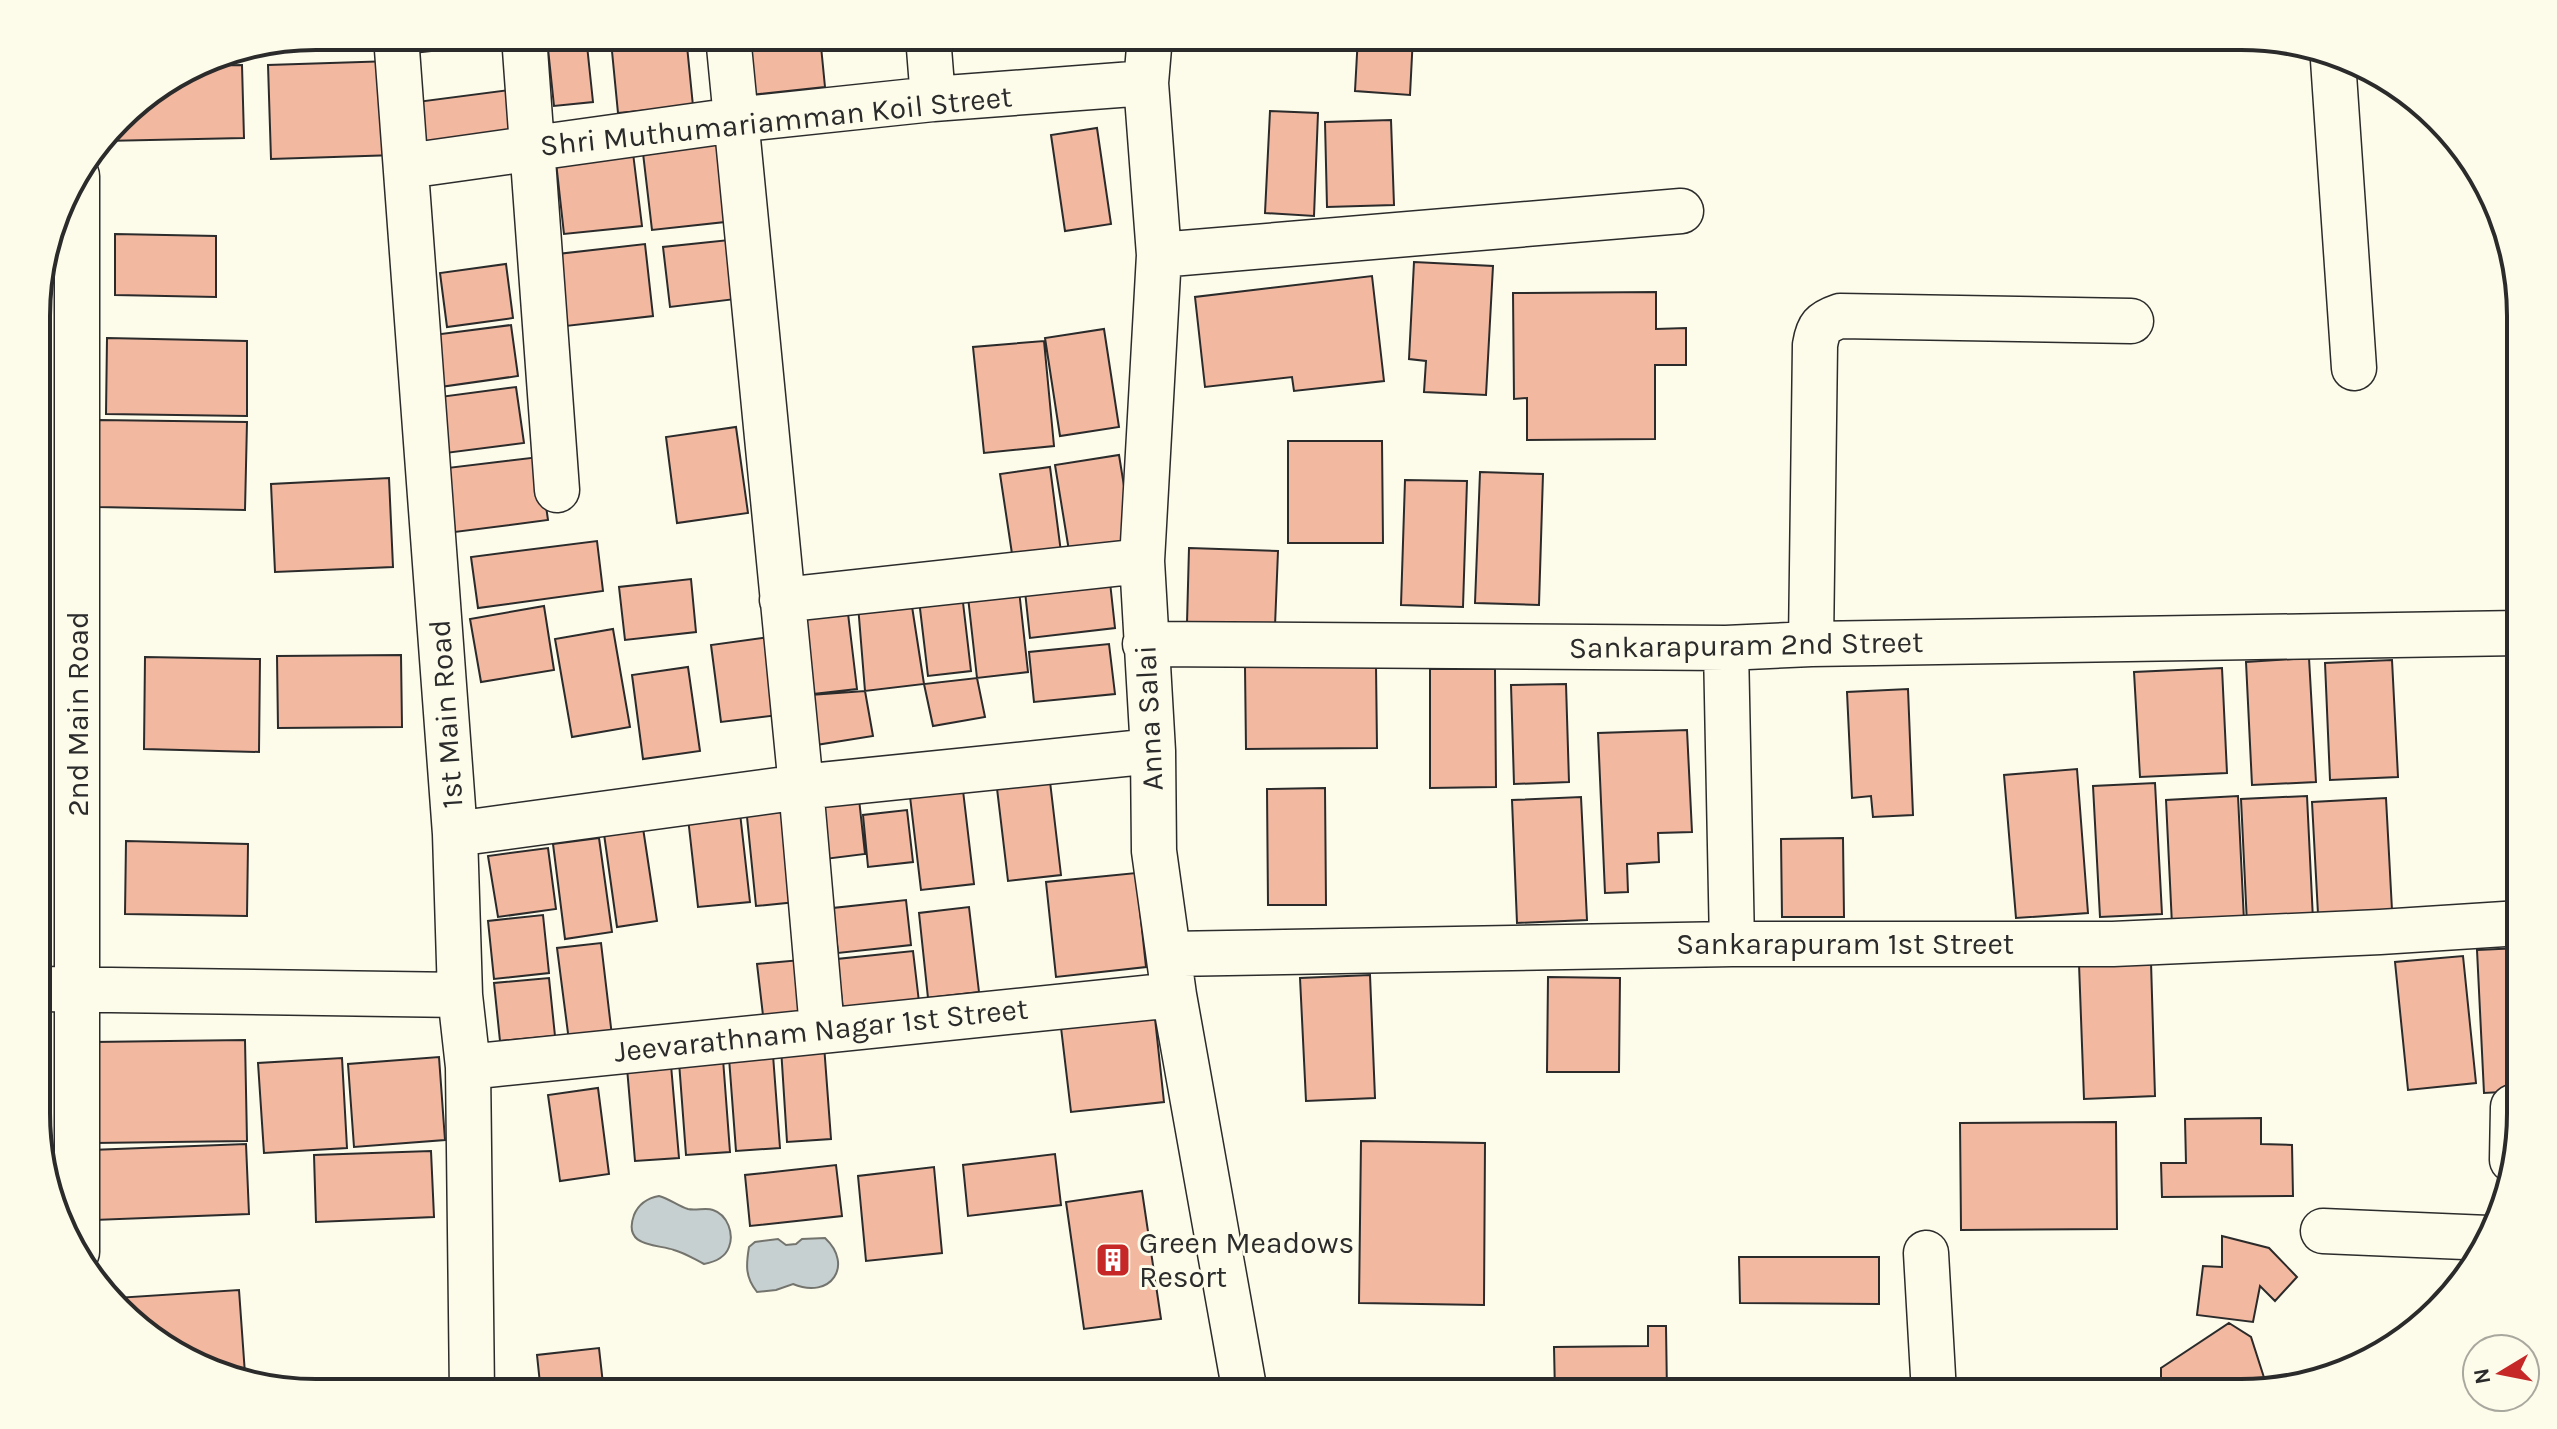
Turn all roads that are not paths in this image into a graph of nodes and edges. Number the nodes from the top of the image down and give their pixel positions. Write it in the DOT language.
graph roads {
  1 [pos="397,50"];
  2 [pos="525,50"];
  3 [pos="729,50"];
  4 [pos="929,50"];
  5 [pos="1149,50"];
  6 [pos="2333,67"];
  7 [pos="1146,83"];
  8 [pos="933,99"];
  9 [pos="735,120"];
  10 [pos="533,148"];
  11 [pos="407,166"];
  12 [pos="76,199"];
  13 [pos="1681,211"];
  14 [pos="1159,255"];
  15 [pos="2131,321"];
  16 [pos="2354,368"];
  17 [pos="557,490"];
  18 [pos="1142,561"];
  19 [pos="782,600"];
  20 [pos="2506,633"];
  21 [pos="1145,644"];
  22 [pos="1811,644"];
  23 [pos="1726,648"];
  24 [pos="1153,751"];
  25 [pos="801,787"];
  26 [pos="455,834"];
  27 [pos="2506,924"];
  28 [pos="1732,944"];
  29 [pos="1172,974"];
  30 [pos="58,989"];
  31 [pos="460,995"];
  32 [pos="822,1029"];
  33 [pos="468,1067"];
  34 [pos="75,1226"];
  35 [pos="2323,1231"];
  36 [pos="2476,1237"];
  37 [pos="1926,1253"];
  38 [pos="1933,1378"];
  39 [pos="472,1379"];
  40 [pos="1242,1379"];
  1 -- 11 [label="street, 1st Main Road"];
  2 -- 10 [label="street"];
  3 -- 9 [label="street"];
  4 -- 8 [label="street"];
  5 -- 7 [label="street, Anna Salai"];
  6 -- 16 [label="street"];
  7 -- 8 [label="street, Shri Muthumariamman Koil Street"];
  7 -- 14 [label="street, Anna Salai"];
  8 -- 9 [label="street, Shri Muthumariamman Koil Street"];
  9 -- 10 [label="street, Shri Muthumariamman Koil Street"];
  9 -- 19 [label="street"];
  10 -- 11 [label="street, Shri Muthumariamman Koil Street"];
  10 -- 17 [label="street"];
  11 -- 26 [label="street, 1st Main Road"];
  12 -- 30 [label="street, 2nd Main Road"];
  13 -- 14 [label="street"];
  14 -- 18 [label="street, Anna Salai"];
  15 -- 22 [label="street"];
  18 -- 19 [label="street"];
  18 -- 21 [label="street, Anna Salai"];
  19 -- 25 [label="street"];
  20 -- 22 [label="street, Sankarapuram 2nd Street"];
  21 -- 23 [label="street, Sankarapuram 2nd Street"];
  21 -- 24 [label="street, Anna Salai"];
  22 -- 23 [label="street, Sankarapuram 2nd Street"];
  23 -- 28 [label="street"];
  24 -- 25 [label="street"];
  24 -- 29 [label="street, Anna Salai"];
  25 -- 26 [label="street"];
  25 -- 32 [label="street"];
  26 -- 31 [label="street, 1st Main Road"];
  27 -- 28 [label="street, Sankarapuram 1st Street"];
  28 -- 29 [label="street, Sankarapuram 1st Street"];
  29 -- 32 [label="street, Jeevarathnam Nagar 1st Street"];
  29 -- 40 [label="street, Anna Salai"];
  30 -- 31 [label="street"];
  30 -- 34 [label="street, 2nd Main Road"];
  31 -- 33 [label="street, 1st Main Road"];
  32 -- 33 [label="street, Jeevarathnam Nagar 1st Street"];
  33 -- 39 [label="street, 1st Main Road"];
  35 -- 36 [label="street"];
  37 -- 38 [label="street"];
}
